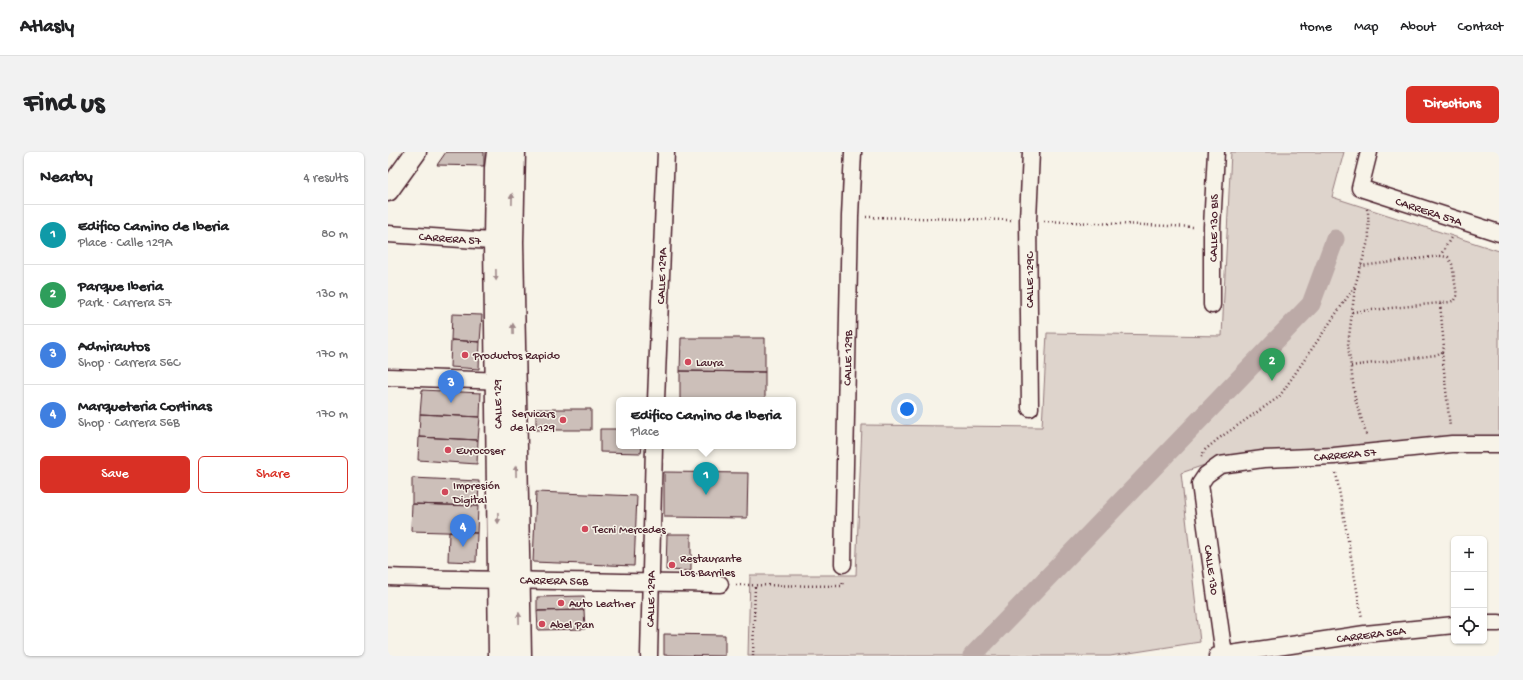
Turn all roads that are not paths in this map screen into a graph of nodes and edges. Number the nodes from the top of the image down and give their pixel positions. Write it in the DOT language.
graph roads {
  1 [pos="416,152"];
  2 [pos="498,152"];
  3 [pos="514,152"];
  4 [pos="666,152"];
  5 [pos="853,152"];
  6 [pos="1032,152"];
  7 [pos="1216,152"];
  8 [pos="1368,152"];
  9 [pos="388,191"];
  10 [pos="388,234"];
  11 [pos="1499,234"];
  12 [pos="503,242"];
  13 [pos="1212,305"];
  14 [pos="388,376"];
  15 [pos="505,381"];
  16 [pos="656,397"];
  17 [pos="1030,408"];
  18 [pos="1499,444"];
  19 [pos="654,449"];
  20 [pos="1200,484"];
  21 [pos="844,564"];
  22 [pos="388,577"];
  23 [pos="509,580"];
  24 [pos="650,582"];
  25 [pos="720,584"];
  26 [pos="1487,623"];
  27 [pos="1499,623"];
  28 [pos="1451,625"];
  29 [pos="500,656"];
  30 [pos="520,656"];
  31 [pos="649,656"];
  32 [pos="1221,656"];
  1 -- 9 [label="street"];
  2 -- 12 [label="main road, CALLE 129"];
  12 -- 3 [label="main road, CALLE 129, one-way"];
  4 -- 16 [label="street, CALLE 129A"];
  5 -- 21 [label="street, CALLE 129B"];
  6 -- 17 [label="street, CALLE 129C"];
  7 -- 13 [label="street, CALLE 130 BIS"];
  8 -- 11 [label="street, CARRERA 57A"];
  10 -- 12 [label="street, CARRERA 57"];
  12 -- 15 [label="main road, CALLE 129"];
  14 -- 15 [label="street"];
  15 -- 23 [label="main road, CALLE 129"];
  18 -- 20 [label="street, CARRERA 57"];
  19 -- 24 [label="street, CALLE 129A"];
  20 -- 32 [label="street, CALLE 130"];
  22 -- 23 [label="street, CARRERA 56B"];
  23 -- 24 [label="street, CARRERA 56B"];
  23 -- 29 [label="main road, CALLE 129"];
  30 -- 23 [label="main road, CALLE 129, one-way"];
  24 -- 25 [label="street, CARRERA 56B"];
  24 -- 31 [label="street, CALLE 129A"];
  26 -- 27 [label="street"];
  28 -- 32 [label="street, CARRERA 56A"];
}
